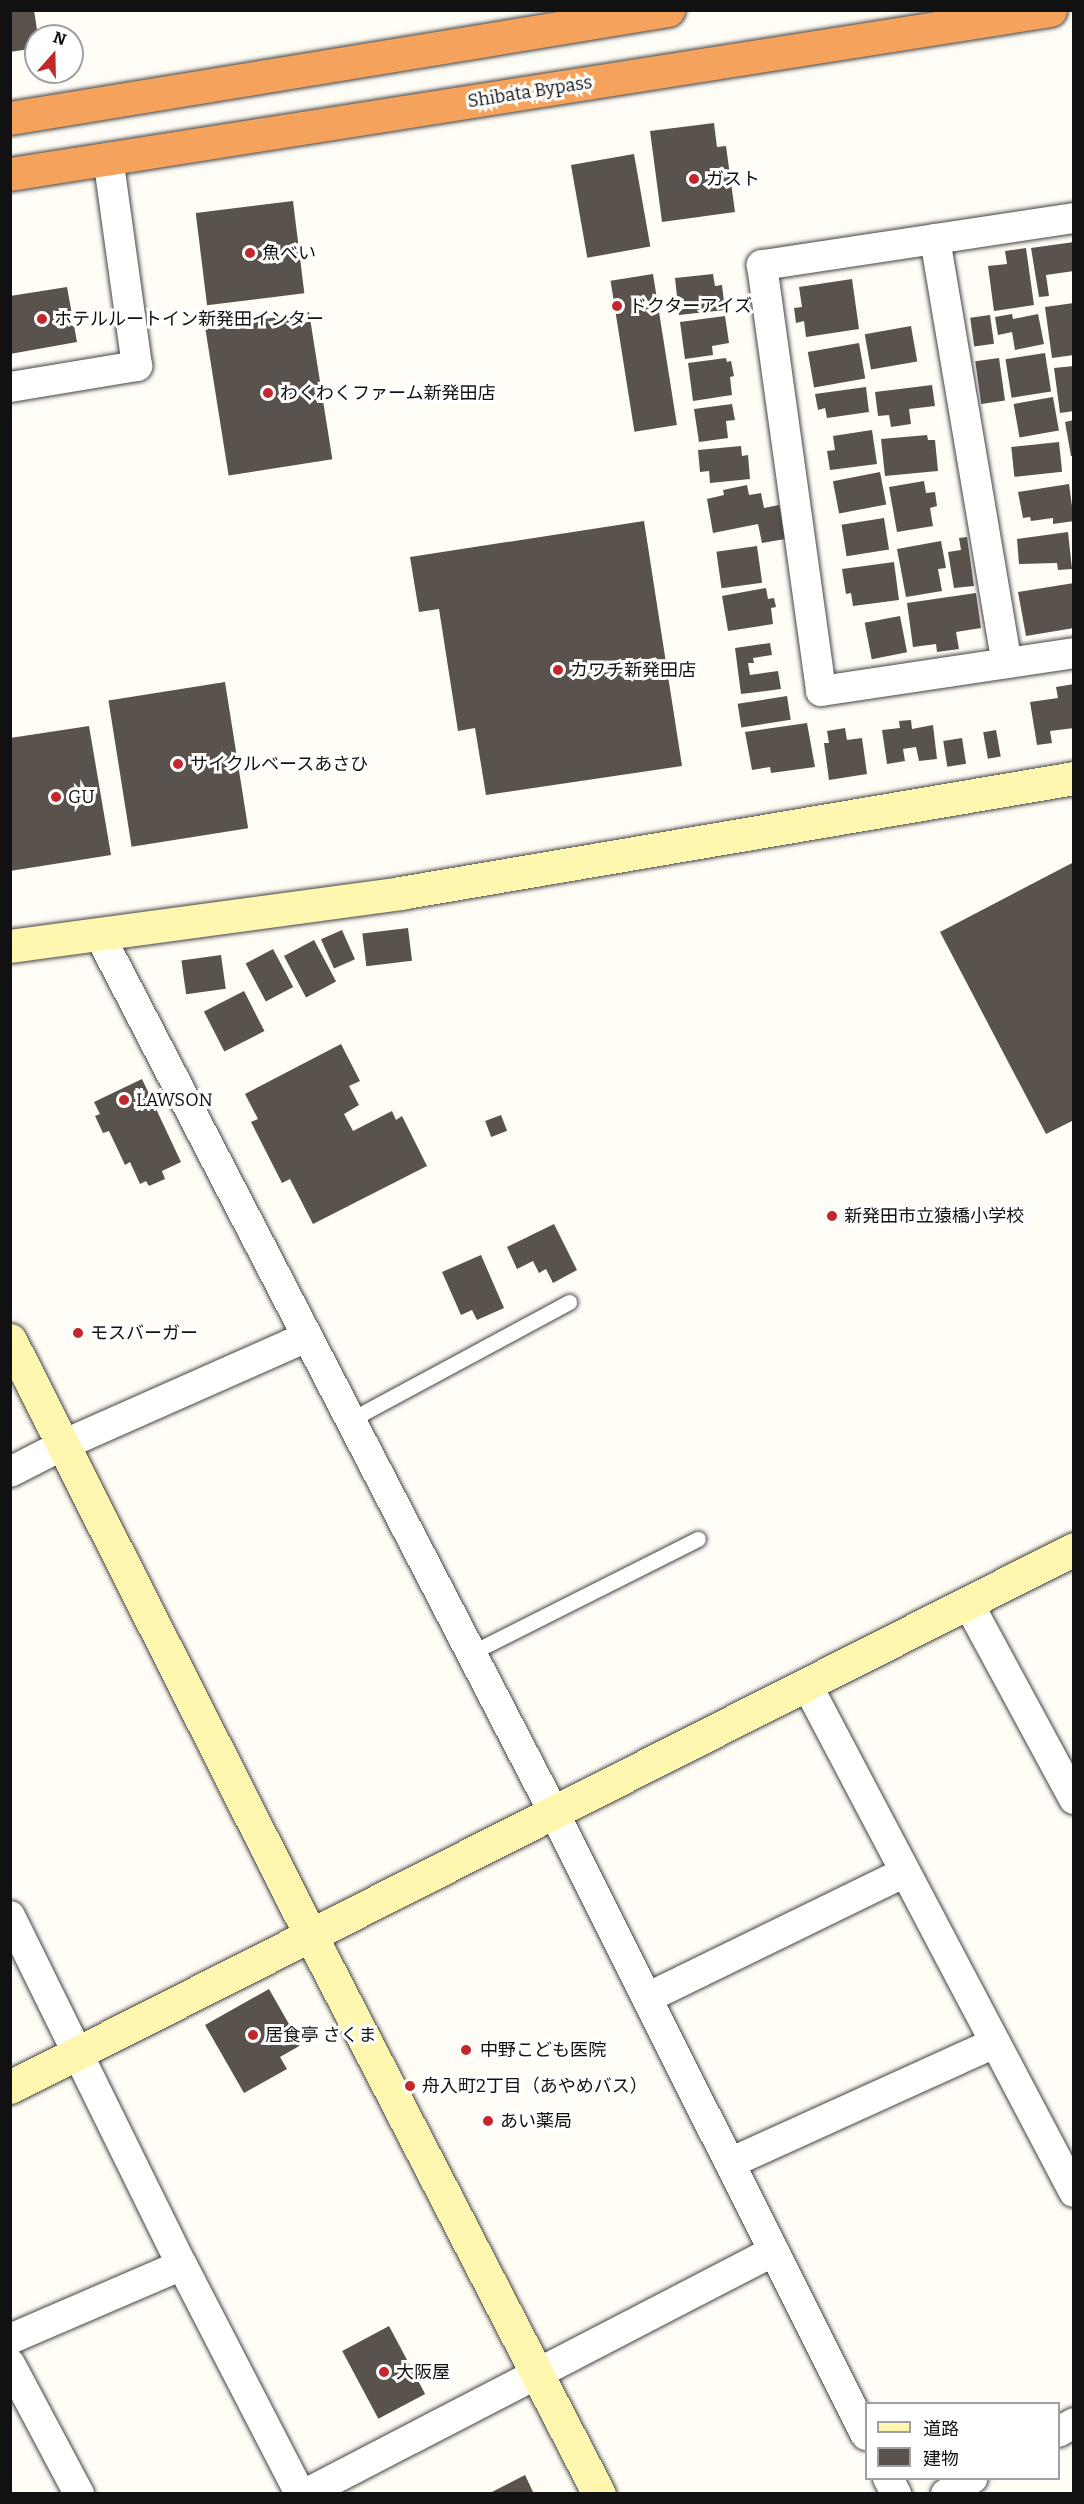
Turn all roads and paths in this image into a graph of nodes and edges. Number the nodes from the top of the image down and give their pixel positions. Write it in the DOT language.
graph roads {
  1 [pos="668,10"];
  2 [pos="1050,10"];
  3 [pos="10,118"];
  4 [pos="108,158"];
  5 [pos="10,174"];
  6 [pos="1074,218"];
  7 [pos="935,239"];
  8 [pos="10,387"];
  9 [pos="1074,653"];
  10 [pos="1007,663"];
  11 [pos="1074,778"];
  12 [pos="99,934"];
  13 [pos="10,946"];
  14 [pos="569,1302"];
  15 [pos="307,1337"];
  16 [pos="10,1340"];
  17 [pos="350,1420"];
  18 [pos="63,1445"];
  19 [pos="10,1472"];
  20 [pos="698,1539"];
  21 [pos="1074,1549"];
  22 [pos="968,1602"];
  23 [pos="471,1653"];
  24 [pos="807,1684"];
  25 [pos="1074,1799"];
  26 [pos="554,1813"];
  27 [pos="905,1872"];
  28 [pos="10,1916"];
  29 [pos="311,1936"];
  30 [pos="647,1998"];
  31 [pos="995,2043"];
  32 [pos="80,2053"];
  33 [pos="10,2087"];
  34 [pos="729,2163"];
  35 [pos="1074,2192"];
  36 [pos="774,2251"];
  37 [pos="182,2265"];
  38 [pos="10,2339"];
  39 [pos="10,2364"];
  40 [pos="536,2374"];
  41 [pos="1074,2423"];
  42 [pos="865,2431"];
  43 [pos="1060,2431"];
  44 [pos="970,2480"];
  45 [pos="79,2493"];
  46 [pos="300,2493"];
  47 [pos="305,2493"];
  48 [pos="599,2493"];
  49 [pos="946,2493"];
  1 -- 3 [label="highway"];
  2 -- 4 [label="highway, Shibata Bypass"];
  4 -- 5 [label="highway, Shibata Bypass"];
  4 -- 8 [label="street"];
  6 -- 7 [label="street"];
  7 -- 10 [label="street"];
  7 -- 10 [label="street"];
  9 -- 10 [label="street"];
  11 -- 12 [label="street"];
  12 -- 13 [label="street"];
  12 -- 15 [label="street"];
  14 -- 17 [label="lane"];
  15 -- 17 [label="street"];
  15 -- 18 [label="street"];
  16 -- 18 [label="street"];
  17 -- 23 [label="street"];
  18 -- 19 [label="street"];
  18 -- 29 [label="street"];
  20 -- 23 [label="lane"];
  21 -- 22 [label="street"];
  22 -- 24 [label="street"];
  22 -- 25 [label="street"];
  23 -- 26 [label="street"];
  24 -- 26 [label="street"];
  24 -- 27 [label="street"];
  26 -- 29 [label="street"];
  26 -- 30 [label="street"];
  27 -- 30 [label="street"];
  27 -- 31 [label="street"];
  28 -- 32 [label="street"];
  29 -- 32 [label="street"];
  29 -- 40 [label="street"];
  30 -- 34 [label="street"];
  31 -- 34 [label="street"];
  31 -- 35 [label="street"];
  32 -- 33 [label="street"];
  32 -- 37 [label="street"];
  34 -- 36 [label="street"];
  36 -- 40 [label="street"];
  36 -- 42 [label="street"];
  37 -- 38 [label="street"];
  37 -- 46 [label="street"];
  39 -- 45 [label="street"];
  40 -- 47 [label="street"];
  40 -- 48 [label="street"];
  41 -- 43 [label="street"];
  44 -- 49 [label="street"];
}
